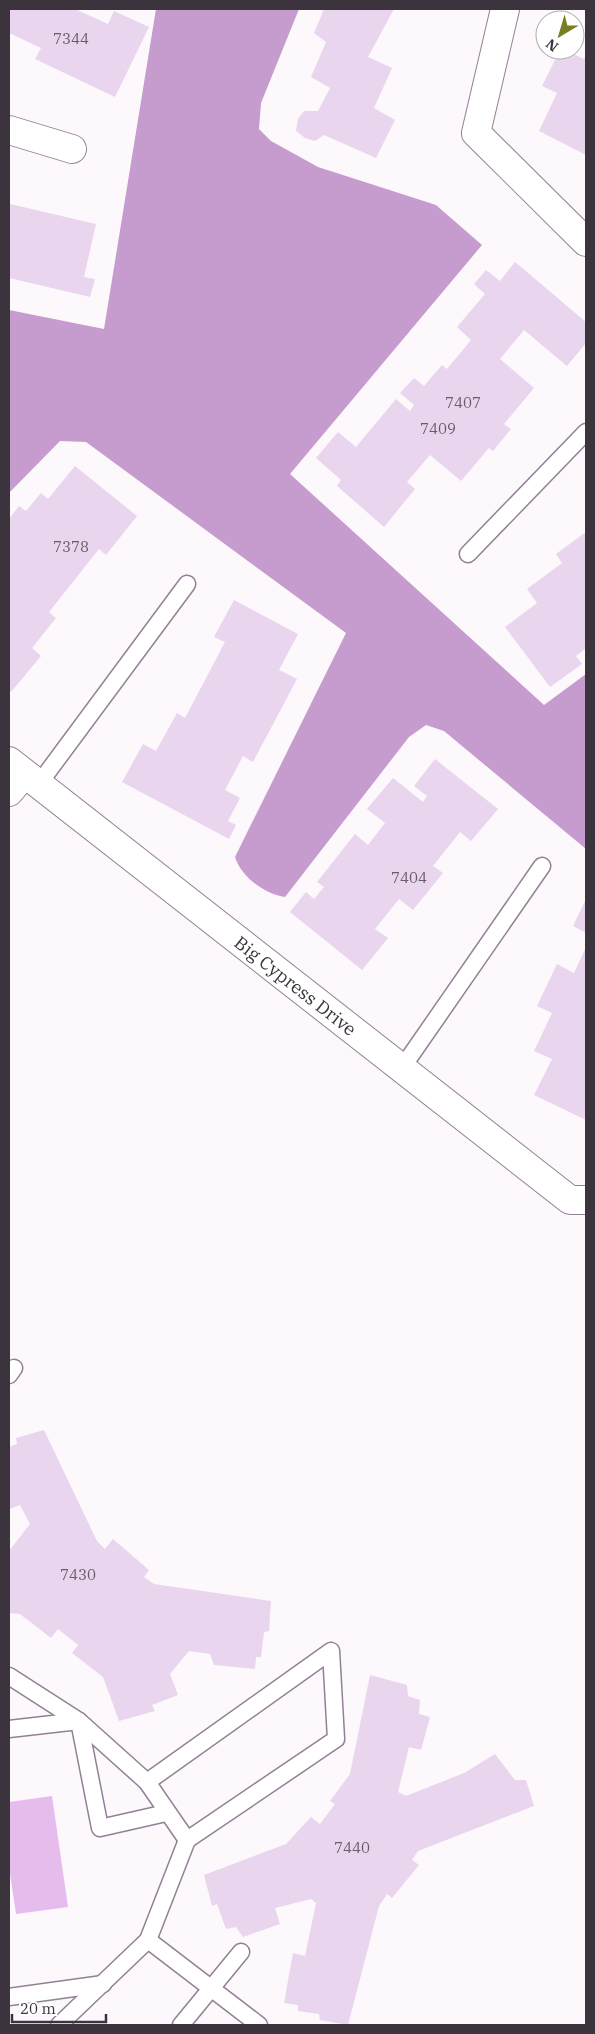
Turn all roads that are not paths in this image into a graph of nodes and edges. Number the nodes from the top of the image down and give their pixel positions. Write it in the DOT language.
graph roads {
  1 [pos="505,11"];
  2 [pos="9,130"];
  3 [pos="72,149"];
  4 [pos="586,242"];
  5 [pos="586,432"];
  6 [pos="468,554"];
  7 [pos="187,584"];
  8 [pos="20,778"];
  9 [pos="542,866"];
  10 [pos="402,1068"];
  11 [pos="586,1200"];
  12 [pos="9,1676"];
  13 [pos="79,1721"];
  14 [pos="9,1729"];
  15 [pos="147,1782"];
  16 [pos="166,1813"];
  17 [pos="187,1840"];
  18 [pos="148,1940"];
  19 [pos="241,1952"];
  20 [pos="103,1984"];
  21 [pos="211,1989"];
  22 [pos="9,1997"];
  23 [pos="59,2025"];
  24 [pos="181,2025"];
  25 [pos="259,2025"];
  1 -- 4 [label="street"];
  2 -- 3 [label="street"];
  5 -- 6 [label="lane"];
  7 -- 8 [label="lane"];
  8 -- 10 [label="street, Big Cypress Drive"];
  9 -- 10 [label="lane"];
  10 -- 11 [label="street, Big Cypress Drive"];
  12 -- 13 [label="lane"];
  13 -- 14 [label="lane"];
  13 -- 15 [label="lane"];
  13 -- 16 [label="lane"];
  15 -- 16 [label="lane"];
  15 -- 17 [label="lane"];
  16 -- 17 [label="lane"];
  17 -- 18 [label="lane"];
  18 -- 20 [label="lane"];
  18 -- 21 [label="lane"];
  19 -- 21 [label="lane"];
  20 -- 22 [label="lane"];
  20 -- 23 [label="lane"];
  21 -- 24 [label="lane"];
  21 -- 25 [label="lane"];
}
